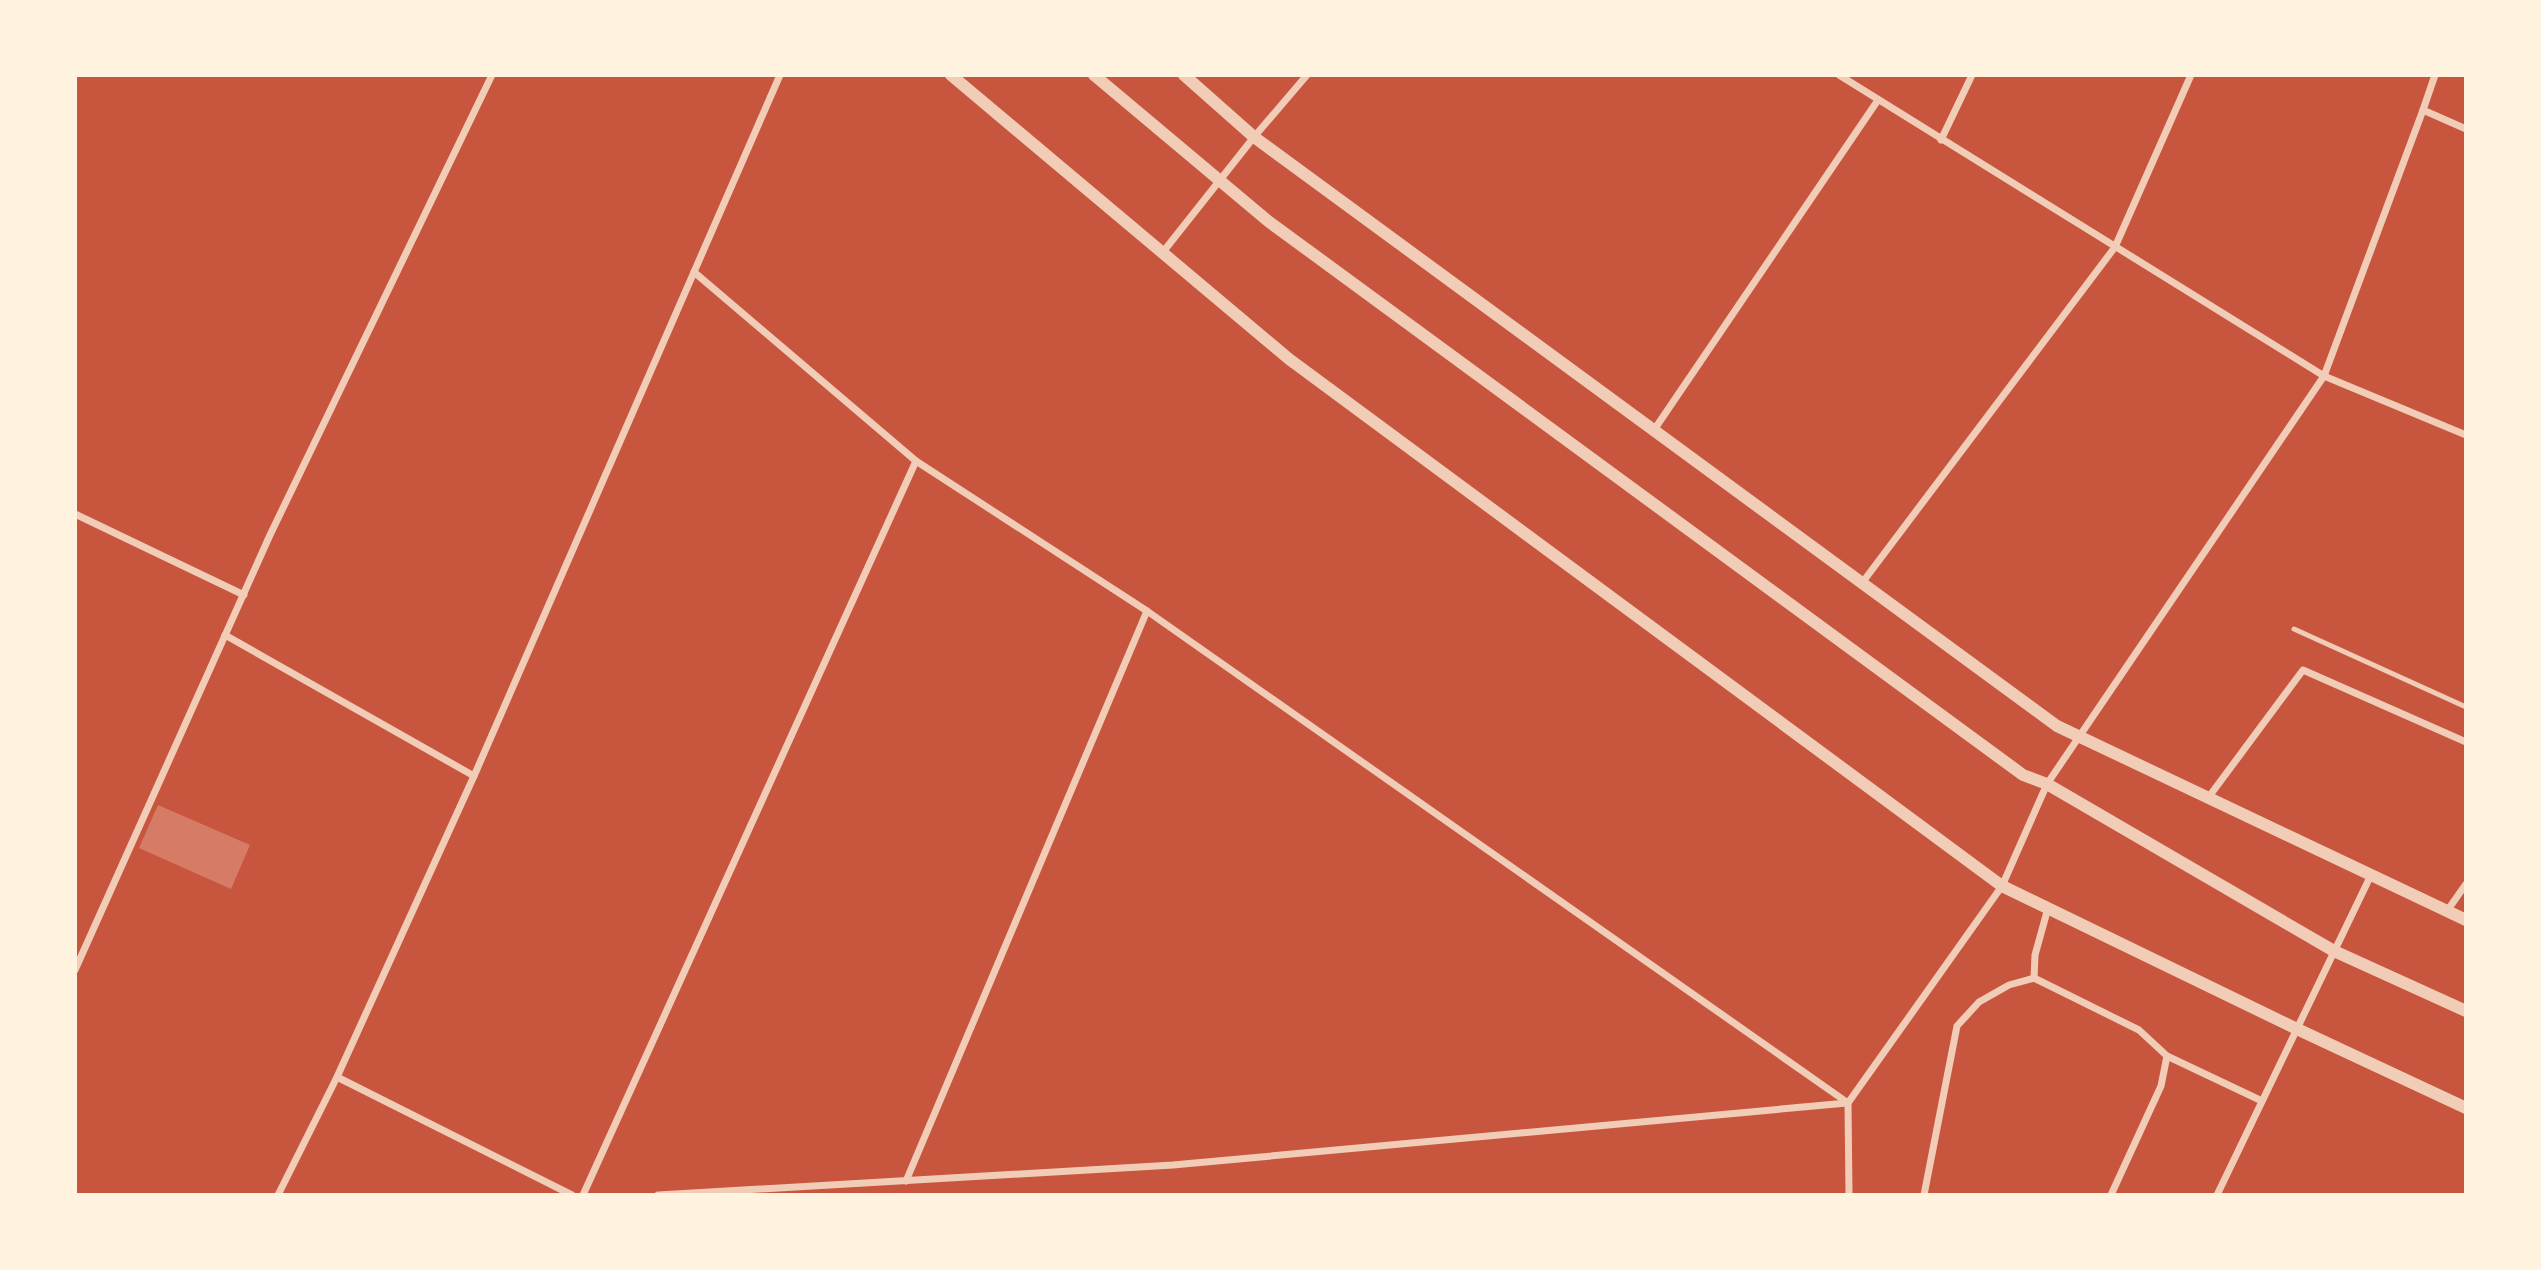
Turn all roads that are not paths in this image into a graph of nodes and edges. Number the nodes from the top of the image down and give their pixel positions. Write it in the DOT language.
graph roads {
  1 [pos="492,75"];
  2 [pos="780,75"];
  3 [pos="951,75"];
  4 [pos="1094,75"];
  5 [pos="1184,75"];
  6 [pos="1307,75"];
  7 [pos="1839,75"];
  8 [pos="1972,75"];
  9 [pos="2191,75"];
  10 [pos="2435,75"];
  11 [pos="1878,100"];
  12 [pos="2423,110"];
  13 [pos="2466,129"];
  14 [pos="1254,137"];
  15 [pos="1941,140"];
  16 [pos="1220,181"];
  17 [pos="2115,247"];
  18 [pos="1163,253"];
  19 [pos="694,272"];
  20 [pos="2324,376"];
  21 [pos="1654,430"];
  22 [pos="2466,435"];
  23 [pos="916,461"];
  24 [pos="75,514"];
  25 [pos="1862,583"];
  26 [pos="244,594"];
  27 [pos="1147,611"];
  28 [pos="2294,629"];
  29 [pos="225,635"];
  30 [pos="2466,707"];
  31 [pos="2079,736"];
  32 [pos="2466,742"];
  33 [pos="474,776"];
  34 [pos="2047,784"];
  35 [pos="2208,798"];
  36 [pos="2371,875"];
  37 [pos="2466,884"];
  38 [pos="2002,886"];
  39 [pos="2048,908"];
  40 [pos="2447,911"];
  41 [pos="2466,920"];
  42 [pos="2334,951"];
  43 [pos="75,970"];
  44 [pos="2034,978"];
  45 [pos="2466,1011"];
  46 [pos="2297,1029"];
  47 [pos="2168,1056"];
  48 [pos="337,1077"];
  49 [pos="2262,1101"];
  50 [pos="1848,1103"];
  51 [pos="2466,1108"];
  52 [pos="906,1181"];
  53 [pos="278,1195"];
  54 [pos="572,1195"];
  55 [pos="583,1195"];
  56 [pos="658,1195"];
  57 [pos="1849,1195"];
  58 [pos="1924,1195"];
  59 [pos="2111,1195"];
  60 [pos="2217,1195"];
  1 -- 26 [label="street"];
  2 -- 19 [label="street"];
  3 -- 18 [label="street"];
  4 -- 16 [label="street"];
  5 -- 14 [label="street"];
  6 -- 14 [label="street"];
  7 -- 11 [label="street"];
  8 -- 15 [label="street"];
  9 -- 17 [label="street"];
  10 -- 12 [label="street"];
  11 -- 15 [label="street"];
  11 -- 21 [label="street"];
  12 -- 13 [label="street"];
  12 -- 20 [label="street"];
  14 -- 16 [label="street"];
  14 -- 21 [label="street"];
  15 -- 17 [label="street"];
  16 -- 18 [label="street"];
  16 -- 34 [label="street"];
  17 -- 20 [label="street"];
  17 -- 25 [label="street"];
  18 -- 38 [label="street"];
  19 -- 23 [label="street"];
  19 -- 33 [label="street"];
  20 -- 22 [label="street"];
  20 -- 31 [label="street"];
  21 -- 25 [label="street"];
  23 -- 27 [label="street"];
  23 -- 55 [label="street"];
  24 -- 26 [label="street"];
  25 -- 31 [label="street"];
  26 -- 29 [label="street"];
  27 -- 50 [label="street"];
  27 -- 52 [label="street"];
  28 -- 30 [label="lane"];
  29 -- 33 [label="street"];
  29 -- 43 [label="street"];
  31 -- 34 [label="street"];
  31 -- 35 [label="street"];
  32 -- 35 [label="street"];
  33 -- 48 [label="street"];
  34 -- 38 [label="street"];
  34 -- 42 [label="street"];
  35 -- 36 [label="street"];
  36 -- 40 [label="street"];
  36 -- 42 [label="street"];
  37 -- 40 [label="street"];
  38 -- 39 [label="street"];
  38 -- 50 [label="street"];
  39 -- 44 [label="street"];
  39 -- 46 [label="street"];
  40 -- 41 [label="street"];
  42 -- 45 [label="street"];
  42 -- 46 [label="street"];
  44 -- 47 [label="street"];
  44 -- 58 [label="street"];
  46 -- 49 [label="street"];
  46 -- 51 [label="street"];
  47 -- 49 [label="street"];
  47 -- 59 [label="street"];
  48 -- 53 [label="street"];
  48 -- 54 [label="street"];
  49 -- 60 [label="street"];
  50 -- 52 [label="street"];
  50 -- 57 [label="street"];
  52 -- 56 [label="street"];
}
